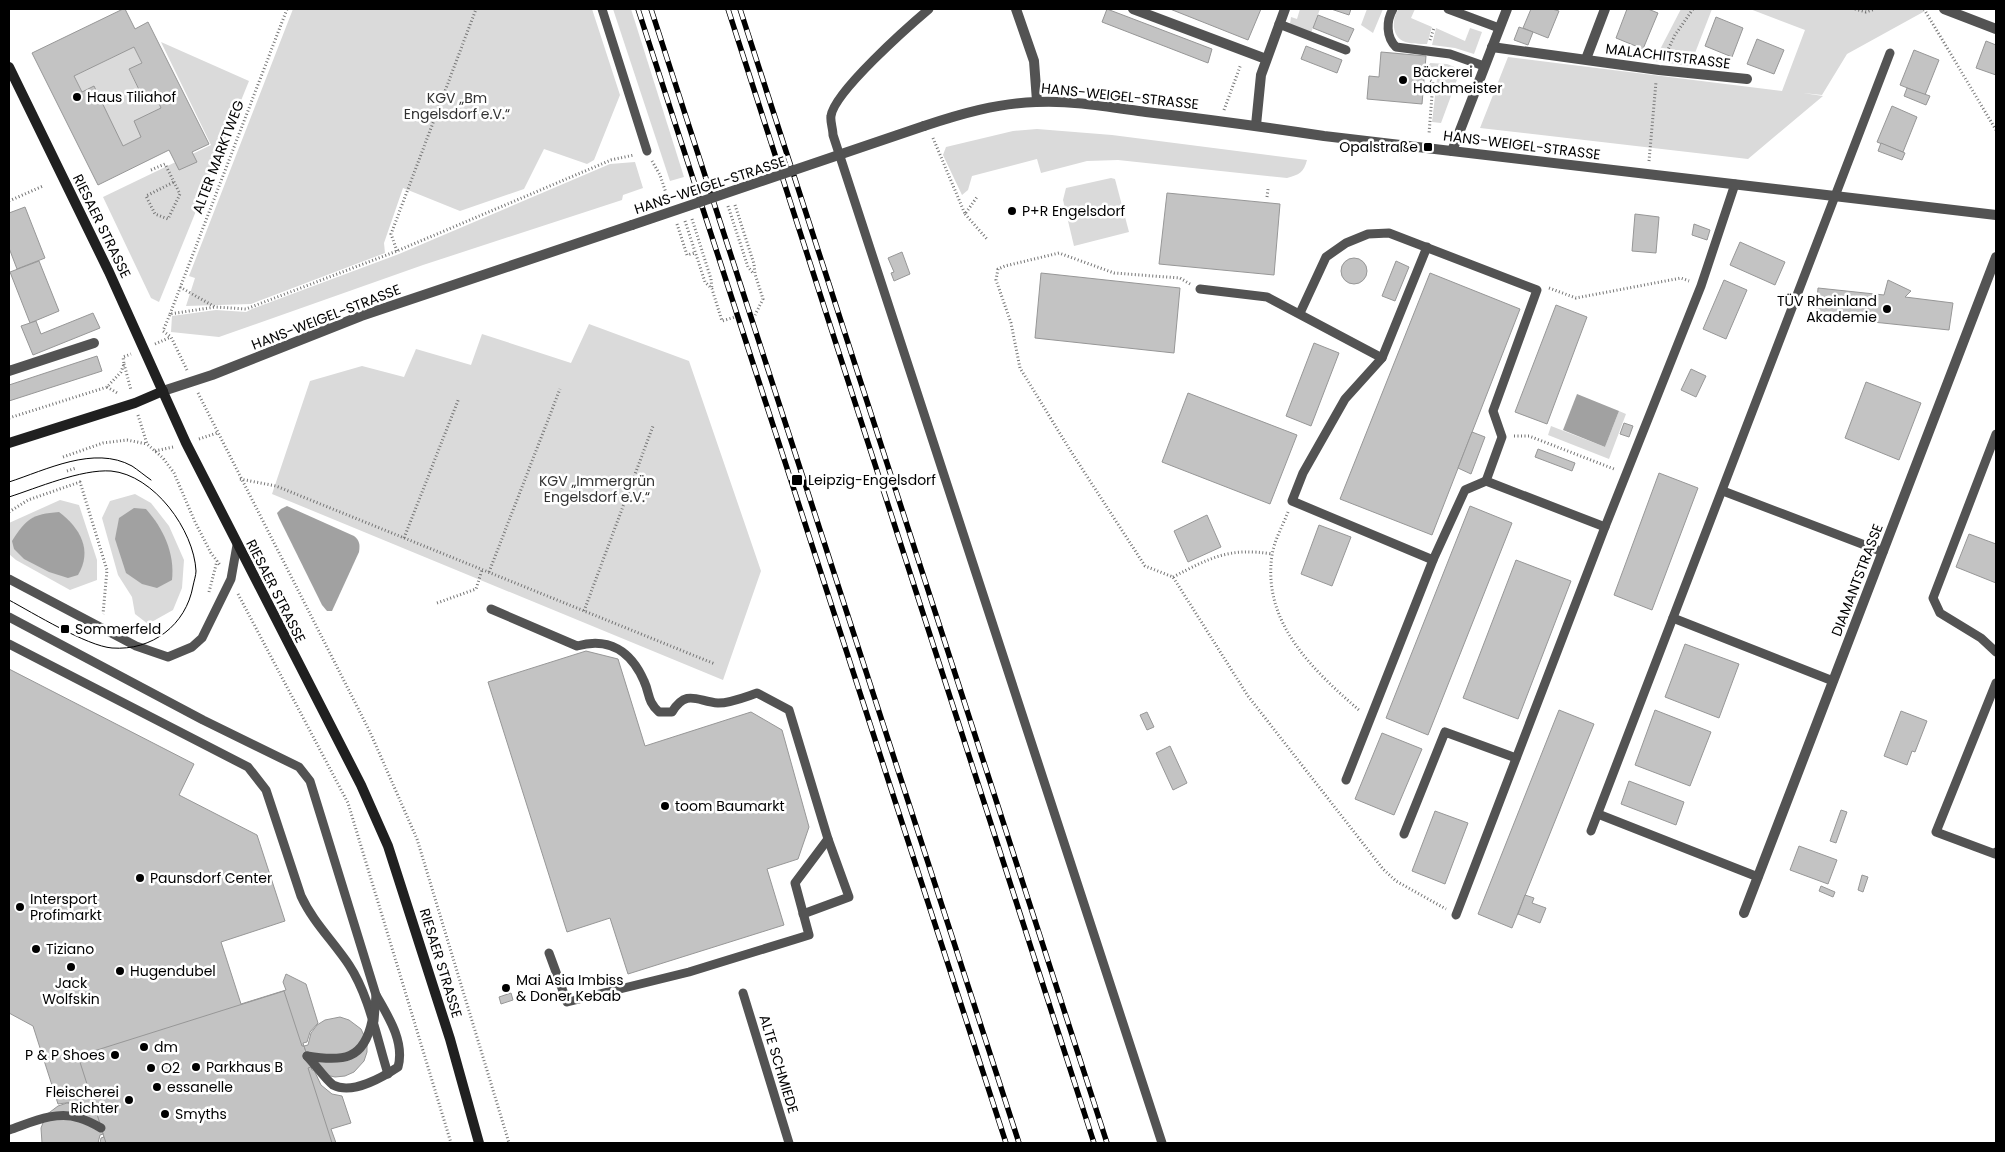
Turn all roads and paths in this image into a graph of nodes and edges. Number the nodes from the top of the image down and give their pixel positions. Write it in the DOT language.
graph roads {
  1 [pos="288,9"];
  2 [pos="476,9"];
  3 [pos="602,9"];
  4 [pos="929,9"];
  5 [pos="1016,9"];
  6 [pos="1133,9"];
  7 [pos="1285,9"];
  8 [pos="1393,9"];
  9 [pos="1448,9"];
  10 [pos="1507,9"];
  11 [pos="1605,9"];
  12 [pos="1694,9"];
  13 [pos="1856,9"];
  14 [pos="1875,9"];
  15 [pos="1924,9"];
  16 [pos="1944,9"];
  17 [pos="1279,24"];
  18 [pos="1499,28"];
  19 [pos="1996,29"];
  20 [pos="1492,47"];
  21 [pos="1346,50"];
  22 [pos="1427,52"];
  23 [pos="1249,53"];
  24 [pos="1890,53"];
  25 [pos="1266,59"];
  26 [pos="1586,59"];
  27 [pos="1484,66"];
  28 [pos="9,67"];
  29 [pos="1659,70"];
  30 [pos="1748,79"];
  31 [pos="1036,102"];
  32 [pos="1220,120"];
  33 [pos="926,125"];
  34 [pos="1256,125"];
  35 [pos="1996,130"];
  36 [pos="1428,147"];
  37 [pos="1452,150"];
  38 [pos="646,151"];
  39 [pos="152,170"];
  40 [pos="1648,174"];
  41 [pos="174,182"];
  42 [pos="1735,184"];
  43 [pos="43,186"];
  44 [pos="1268,189"];
  45 [pos="731,192"];
  46 [pos="1835,196"];
  47 [pos="977,197"];
  48 [pos="1267,197"];
  49 [pos="9,201"];
  50 [pos="681,209"];
  51 [pos="965,214"];
  52 [pos="1996,215"];
  53 [pos="733,221"];
  54 [pos="696,234"];
  55 [pos="987,239"];
  56 [pos="1427,247"];
  57 [pos="397,251"];
  58 [pos="1996,257"];
  59 [pos="755,274"];
  60 [pos="1701,286"];
  61 [pos="180,287"];
  62 [pos="712,289"];
  63 [pos="1200,289"];
  64 [pos="1537,290"];
  65 [pos="215,307"];
  66 [pos="1300,313"];
  67 [pos="170,314"];
  68 [pos="755,315"];
  69 [pos="735,317"];
  70 [pos="94,343"];
  71 [pos="123,357"];
  72 [pos="1382,358"];
  73 [pos="124,364"];
  74 [pos="9,371"];
  75 [pos="193,382"];
  76 [pos="560,389"];
  77 [pos="163,391"];
  78 [pos="459,398"];
  79 [pos="135,403"];
  80 [pos="9,418"];
  81 [pos="653,426"];
  82 [pos="1996,434"];
  83 [pos="1502,437"];
  84 [pos="9,443"];
  85 [pos="147,444"];
  86 [pos="63,457"];
  87 [pos="76,468"];
  88 [pos="67,471"];
  89 [pos="1626,474"];
  90 [pos="240,478"];
  91 [pos="1486,481"];
  92 [pos="241,484"];
  93 [pos="1723,491"];
  94 [pos="1292,502"];
  95 [pos="9,512"];
  96 [pos="1605,527"];
  97 [pos="404,538"];
  98 [pos="237,545"];
  99 [pos="1882,552"];
  100 [pos="1272,554"];
  101 [pos="1433,560"];
  102 [pos="217,561"];
  103 [pos="482,570"];
  104 [pos="489,572"];
  105 [pos="1173,577"];
  106 [pos="9,579"];
  107 [pos="231,579"];
  108 [pos="208,595"];
  109 [pos="437,603"];
  110 [pos="95,608"];
  111 [pos="491,609"];
  112 [pos="584,611"];
  113 [pos="103,613"];
  114 [pos="9,617"];
  115 [pos="112,618"];
  116 [pos="1673,618"];
  117 [pos="100,627"];
  118 [pos="9,644"];
  119 [pos="1996,652"];
  120 [pos="715,664"];
  121 [pos="1833,681"];
  122 [pos="1996,683"];
  123 [pos="1370,720"];
  124 [pos="1516,758"];
  125 [pos="1346,780"];
  126 [pos="1598,814"];
  127 [pos="1591,831"];
  128 [pos="1404,834"];
  129 [pos="828,839"];
  130 [pos="1996,852"];
  131 [pos="1758,877"];
  132 [pos="1744,913"];
  133 [pos="803,914"];
  134 [pos="1456,915"];
  135 [pos="549,953"];
  136 [pos="743,994"];
  137 [pos="376,995"];
  138 [pos="372,1021"];
  139 [pos="388,1074"];
  140 [pos="101,1128"];
  141 [pos="9,1130"];
  142 [pos="451,1143"];
  143 [pos="479,1143"];
  144 [pos="509,1143"];
  145 [pos="789,1143"];
  146 [pos="1162,1143"];
  1 -- 61 [label="path, ALTER MARKTWEG"];
  2 -- 57 [label="path"];
  3 -- 38 [label="lane"];
  4 -- 146 [label="lane"];
  5 -- 31 [label="street"];
  6 -- 23 [label="street"];
  7 -- 17 [label="street"];
  8 -- 22 [label="lane"];
  9 -- 18 [label="lane"];
  10 -- 18 [label="street"];
  11 -- 26 [label="street, MALACHITSTRASSE"];
  12 -- 29 [label="path"];
  13 -- 14 [label="path"];
  15 -- 35 [label="path"];
  16 -- 19 [label="street"];
  17 -- 21 [label="lane"];
  17 -- 25 [label="street"];
  18 -- 20 [label="street"];
  20 -- 26 [label="street, MALACHITSTRASSE"];
  20 -- 27 [label="street"];
  22 -- 27 [label="lane"];
  22 -- 36 [label="path"];
  23 -- 25 [label="street"];
  23 -- 32 [label="path"];
  24 -- 46 [label="lane"];
  25 -- 34 [label="street"];
  26 -- 29 [label="street, MALACHITSTRASSE"];
  27 -- 37 [label="street"];
  28 -- 77 [label="main road, RIESAER STRASSE"];
  29 -- 30 [label="street, MALACHITSTRASSE"];
  29 -- 40 [label="path"];
  31 -- 32 [label="street, HANS-WEIGEL-STRASSE"];
  31 -- 33 [label="street, HANS-WEIGEL-STRASSE"];
  32 -- 34 [label="street, HANS-WEIGEL-STRASSE"];
  33 -- 45 [label="street, HANS-WEIGEL-STRASSE, bridge"];
  33 -- 51 [label="path"];
  34 -- 36 [label="street, HANS-WEIGEL-STRASSE"];
  36 -- 37 [label="street, HANS-WEIGEL-STRASSE"];
  37 -- 40 [label="street, HANS-WEIGEL-STRASSE"];
  38 -- 57 [label="path"];
  39 -- 41 [label="path"];
  40 -- 42 [label="street, HANS-WEIGEL-STRASSE"];
  41 -- 41 [label="path"];
  42 -- 46 [label="street, HANS-WEIGEL-STRASSE"];
  42 -- 60 [label="lane"];
  43 -- 49 [label="path"];
  44 -- 48 [label="path"];
  45 -- 50 [label="street, HANS-WEIGEL-STRASSE, bridge"];
  45 -- 59 [label="path"];
  46 -- 52 [label="street, HANS-WEIGEL-STRASSE"];
  46 -- 93 [label="lane"];
  47 -- 51 [label="path"];
  50 -- 62 [label="path"];
  50 -- 75 [label="street, HANS-WEIGEL-STRASSE, bridge"];
  51 -- 55 [label="path"];
  53 -- 59 [label="path"];
  54 -- 62 [label="path"];
  56 -- 64 [label="lane"];
  56 -- 66 [label="lane"];
  56 -- 72 [label="lane"];
  57 -- 65 [label="path"];
  58 -- 99 [label="street, DIAMANTSTRASSE"];
  59 -- 68 [label="path"];
  60 -- 64 [label="path"];
  60 -- 89 [label="lane"];
  61 -- 65 [label="path"];
  61 -- 67 [label="path, ALTER MARKTWEG"];
  62 -- 69 [label="path"];
  63 -- 66 [label="lane"];
  63 -- 105 [label="path"];
  64 -- 83 [label="lane"];
  65 -- 67 [label="path"];
  66 -- 72 [label="lane"];
  67 -- 75 [label="path, ALTER MARKTWEG"];
  70 -- 74 [label="street"];
  71 -- 73 [label="path"];
  72 -- 94 [label="lane"];
  73 -- 79 [label="path"];
  73 -- 80 [label="path"];
  75 -- 77 [label="street, HANS-WEIGEL-STRASSE"];
  75 -- 90 [label="path"];
  76 -- 104 [label="path"];
  77 -- 79 [label="main road"];
  77 -- 98 [label="main road, RIESAER STRASSE"];
  78 -- 97 [label="path"];
  79 -- 84 [label="main road"];
  79 -- 85 [label="path"];
  81 -- 112 [label="path"];
  82 -- 119 [label="lane"];
  83 -- 89 [label="path"];
  83 -- 91 [label="lane"];
  85 -- 86 [label="path"];
  85 -- 102 [label="path"];
  87 -- 88 [label="path"];
  89 -- 96 [label="lane"];
  90 -- 92 [label="path"];
  90 -- 97 [label="path"];
  90 -- 144 [label="path"];
  91 -- 96 [label="lane"];
  91 -- 101 [label="lane"];
  93 -- 99 [label="lane"];
  93 -- 116 [label="lane"];
  94 -- 100 [label="path"];
  94 -- 101 [label="lane"];
  95 -- 113 [label="path"];
  96 -- 124 [label="lane"];
  97 -- 103 [label="path"];
  98 -- 107 [label="lane"];
  98 -- 143 [label="main road, RIESAER STRASSE"];
  99 -- 121 [label="street, DIAMANTSTRASSE"];
  100 -- 105 [label="path"];
  100 -- 123 [label="path"];
  101 -- 123 [label="lane"];
  102 -- 107 [label="path"];
  102 -- 108 [label="path"];
  103 -- 104 [label="path"];
  103 -- 109 [label="path"];
  104 -- 112 [label="path"];
  105 -- 134 [label="path"];
  106 -- 117 [label="lane"];
  107 -- 117 [label="lane"];
  107 -- 142 [label="path"];
  110 -- 113 [label="path"];
  111 -- 129 [label="lane"];
  112 -- 120 [label="path"];
  113 -- 115 [label="path"];
  113 -- 117 [label="path"];
  114 -- 137 [label="lane"];
  116 -- 121 [label="lane"];
  116 -- 126 [label="lane"];
  118 -- 138 [label="lane"];
  121 -- 131 [label="street, DIAMANTSTRASSE"];
  122 -- 130 [label="lane"];
  123 -- 125 [label="lane"];
  124 -- 128 [label="lane"];
  124 -- 134 [label="lane"];
  126 -- 127 [label="lane"];
  126 -- 131 [label="lane"];
  129 -- 133 [label="lane"];
  129 -- 133 [label="lane"];
  131 -- 132 [label="street, DIAMANTSTRASSE"];
  133 -- 135 [label="lane"];
  136 -- 145 [label="lane, ALTE SCHMIEDE"];
  137 -- 138 [label="lane"];
  137 -- 139 [label="lane"];
  138 -- 139 [label="lane"];
  138 -- 139 [label="lane"];
  140 -- 141 [label="lane"];
}
